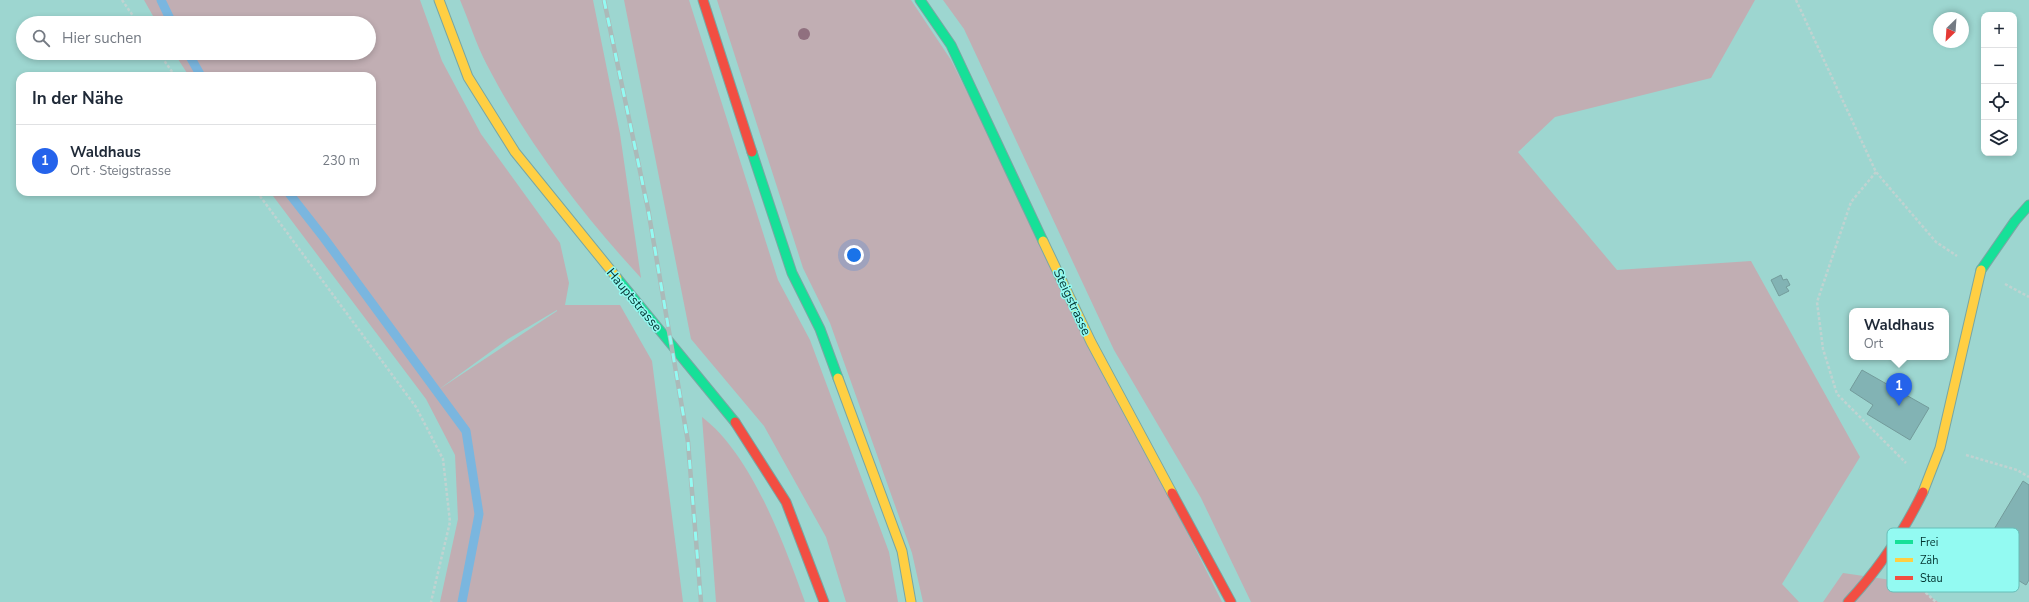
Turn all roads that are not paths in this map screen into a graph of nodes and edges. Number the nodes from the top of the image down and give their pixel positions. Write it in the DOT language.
graph roads {
  1 [pos="438,0"];
  2 [pos="703,0"];
  3 [pos="920,0"];
  4 [pos="2029,205"];
  5 [pos="1903,528"];
  6 [pos="1887,558"];
  7 [pos="824,602"];
  8 [pos="911,602"];
  9 [pos="1230,602"];
  10 [pos="1848,602"];
  1 -- 7 [label="street, Hauptstrasse"];
  2 -- 8 [label="street"];
  3 -- 9 [label="street, Steigstrasse"];
  4 -- 5 [label="street"];
  6 -- 10 [label="street"];
}
